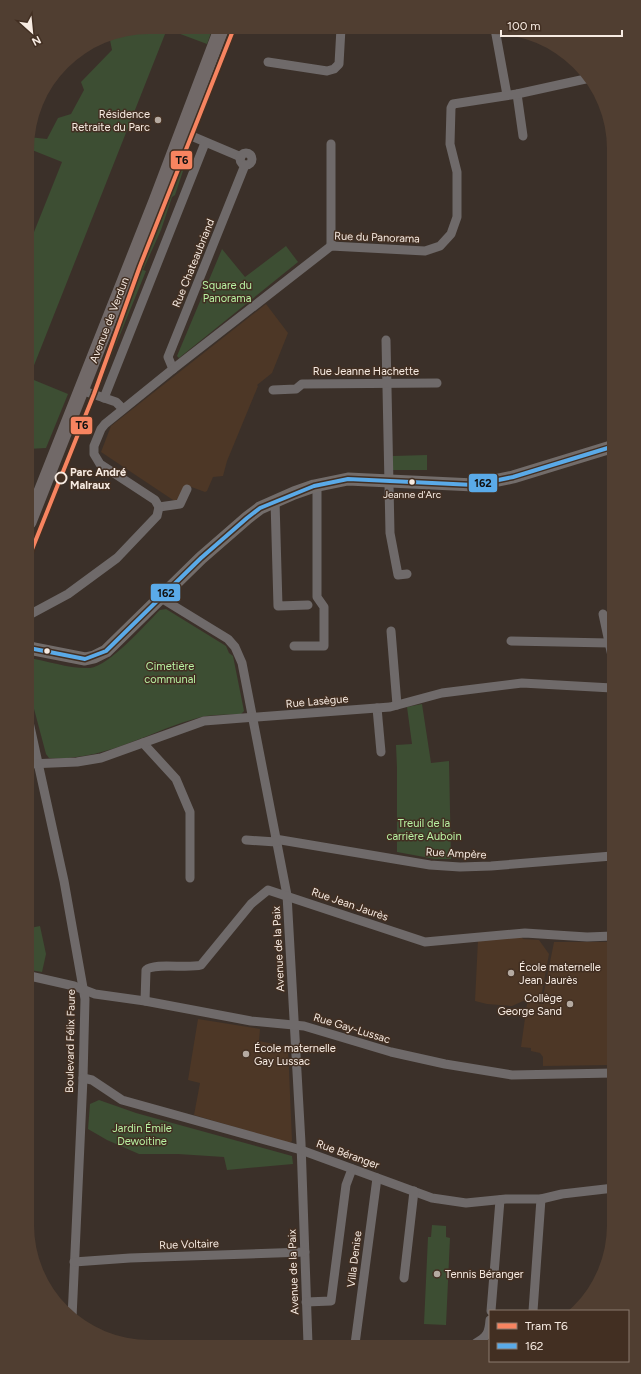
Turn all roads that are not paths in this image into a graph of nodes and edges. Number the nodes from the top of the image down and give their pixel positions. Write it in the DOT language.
graph roads {
  1 [pos="220,34"];
  2 [pos="341,34"];
  3 [pos="496,34"];
  4 [pos="268,62"];
  5 [pos="583,79"];
  6 [pos="517,94"];
  7 [pos="506,96"];
  8 [pos="182,132"];
  9 [pos="523,136"];
  10 [pos="205,143"];
  11 [pos="331,144"];
  12 [pos="331,246"];
  13 [pos="386,340"];
  14 [pos="173,369"];
  15 [pos="388,383"];
  16 [pos="437,383"];
  17 [pos="81,390"];
  18 [pos="273,390"];
  19 [pos="104,398"];
  20 [pos="123,409"];
  21 [pos="607,448"];
  22 [pos="389,480"];
  23 [pos="317,485"];
  24 [pos="188,489"];
  25 [pos="275,501"];
  26 [pos="159,507"];
  27 [pos="34,509"];
  28 [pos="406,574"];
  29 [pos="161,598"];
  30 [pos="308,606"];
  31 [pos="34,612"];
  32 [pos="603,614"];
  33 [pos="391,631"];
  34 [pos="607,633"];
  35 [pos="511,641"];
  36 [pos="607,643"];
  37 [pos="294,646"];
  38 [pos="34,649"];
  39 [pos="607,688"];
  40 [pos="397,705"];
  41 [pos="377,708"];
  42 [pos="252,718"];
  43 [pos="143,743"];
  44 [pos="381,752"];
  45 [pos="34,764"];
  46 [pos="246,840"];
  47 [pos="276,841"];
  48 [pos="607,856"];
  49 [pos="190,878"];
  50 [pos="287,895"];
  51 [pos="607,936"];
  52 [pos="34,977"];
  53 [pos="84,991"];
  54 [pos="145,1001"];
  55 [pos="294,1026"];
  56 [pos="607,1073"];
  57 [pos="83,1078"];
  58 [pos="301,1150"];
  59 [pos="352,1169"];
  60 [pos="377,1178"];
  61 [pos="607,1189"];
  62 [pos="414,1191"];
  63 [pos="541,1199"];
  64 [pos="500,1200"];
  65 [pos="304,1252"];
  66 [pos="74,1262"];
  67 [pos="404,1278"];
  68 [pos="306,1302"];
  69 [pos="72,1310"];
  70 [pos="491,1310"];
  71 [pos="533,1310"];
  72 [pos="308,1340"];
  73 [pos="356,1340"];
  1 -- 8 [label="main road, Avenue de Verdun"];
  2 -- 4 [label="street"];
  3 -- 7 [label="street"];
  5 -- 6 [label="street"];
  6 -- 7 [label="street"];
  6 -- 9 [label="street"];
  7 -- 12 [label="street, Rue du Panorama"];
  8 -- 10 [label="street, Rue Chateaubriand"];
  8 -- 17 [label="main road, Avenue de Verdun"];
  10 -- 14 [label="street, Rue Chateaubriand"];
  10 -- 19 [label="street"];
  11 -- 12 [label="street"];
  12 -- 14 [label="street, Rue du Panorama"];
  13 -- 15 [label="street"];
  14 -- 20 [label="street, Rue du Panorama"];
  15 -- 16 [label="street, Rue Jeanne Hachette"];
  15 -- 18 [label="street, Rue Jeanne Hachette"];
  15 -- 22 [label="street"];
  17 -- 19 [label="street"];
  17 -- 27 [label="main road, Avenue de Verdun"];
  19 -- 20 [label="street"];
  20 -- 26 [label="street, Rue du Panorama"];
  21 -- 22 [label="main road"];
  22 -- 23 [label="main road"];
  22 -- 28 [label="street"];
  23 -- 25 [label="main road"];
  23 -- 37 [label="street"];
  24 -- 26 [label="street"];
  25 -- 29 [label="main road"];
  25 -- 30 [label="street"];
  26 -- 31 [label="street"];
  29 -- 38 [label="main road"];
  29 -- 42 [label="street, Avenue de la Paix"];
  32 -- 34 [label="street"];
  33 -- 40 [label="street"];
  35 -- 36 [label="street"];
  39 -- 40 [label="street, Rue Lasègue"];
  40 -- 41 [label="street, Rue Lasègue"];
  41 -- 42 [label="street, Rue Lasègue"];
  41 -- 44 [label="street"];
  42 -- 43 [label="street, Rue Lasègue"];
  42 -- 47 [label="street, Avenue de la Paix"];
  43 -- 45 [label="street, Rue Lasègue"];
  43 -- 49 [label="street"];
  45 -- 53 [label="street, Boulevard Félix Faure"];
  46 -- 47 [label="street, Rue Ampère"];
  47 -- 48 [label="street, Rue Ampère"];
  47 -- 50 [label="street, Avenue de la Paix"];
  50 -- 51 [label="street, Rue Jean Jaurès"];
  50 -- 54 [label="street, Rue Jean Jaurès"];
  50 -- 55 [label="street, Avenue de la Paix"];
  52 -- 53 [label="street, Rue Gay-Lussac"];
  53 -- 54 [label="street, Rue Gay-Lussac"];
  53 -- 57 [label="street, Boulevard Félix Faure"];
  54 -- 55 [label="street, Rue Gay-Lussac"];
  55 -- 56 [label="street, Rue Gay-Lussac"];
  55 -- 58 [label="street, Avenue de la Paix"];
  57 -- 58 [label="street, Rue Béranger"];
  57 -- 66 [label="street, Boulevard Félix Faure"];
  58 -- 59 [label="street, Rue Béranger"];
  58 -- 65 [label="street, Avenue de la Paix"];
  59 -- 60 [label="street, Rue Béranger"];
  59 -- 68 [label="street"];
  60 -- 62 [label="street, Rue Béranger"];
  60 -- 73 [label="street, Villa Denise"];
  61 -- 63 [label="street, Rue Béranger"];
  62 -- 64 [label="street, Rue Béranger"];
  62 -- 67 [label="street"];
  63 -- 64 [label="street, Rue Béranger"];
  63 -- 71 [label="street"];
  64 -- 70 [label="street"];
  65 -- 66 [label="street, Rue Voltaire"];
  65 -- 68 [label="street, Avenue de la Paix"];
  66 -- 69 [label="street, Boulevard Félix Faure"];
  68 -- 72 [label="street, Avenue de la Paix"];
}
